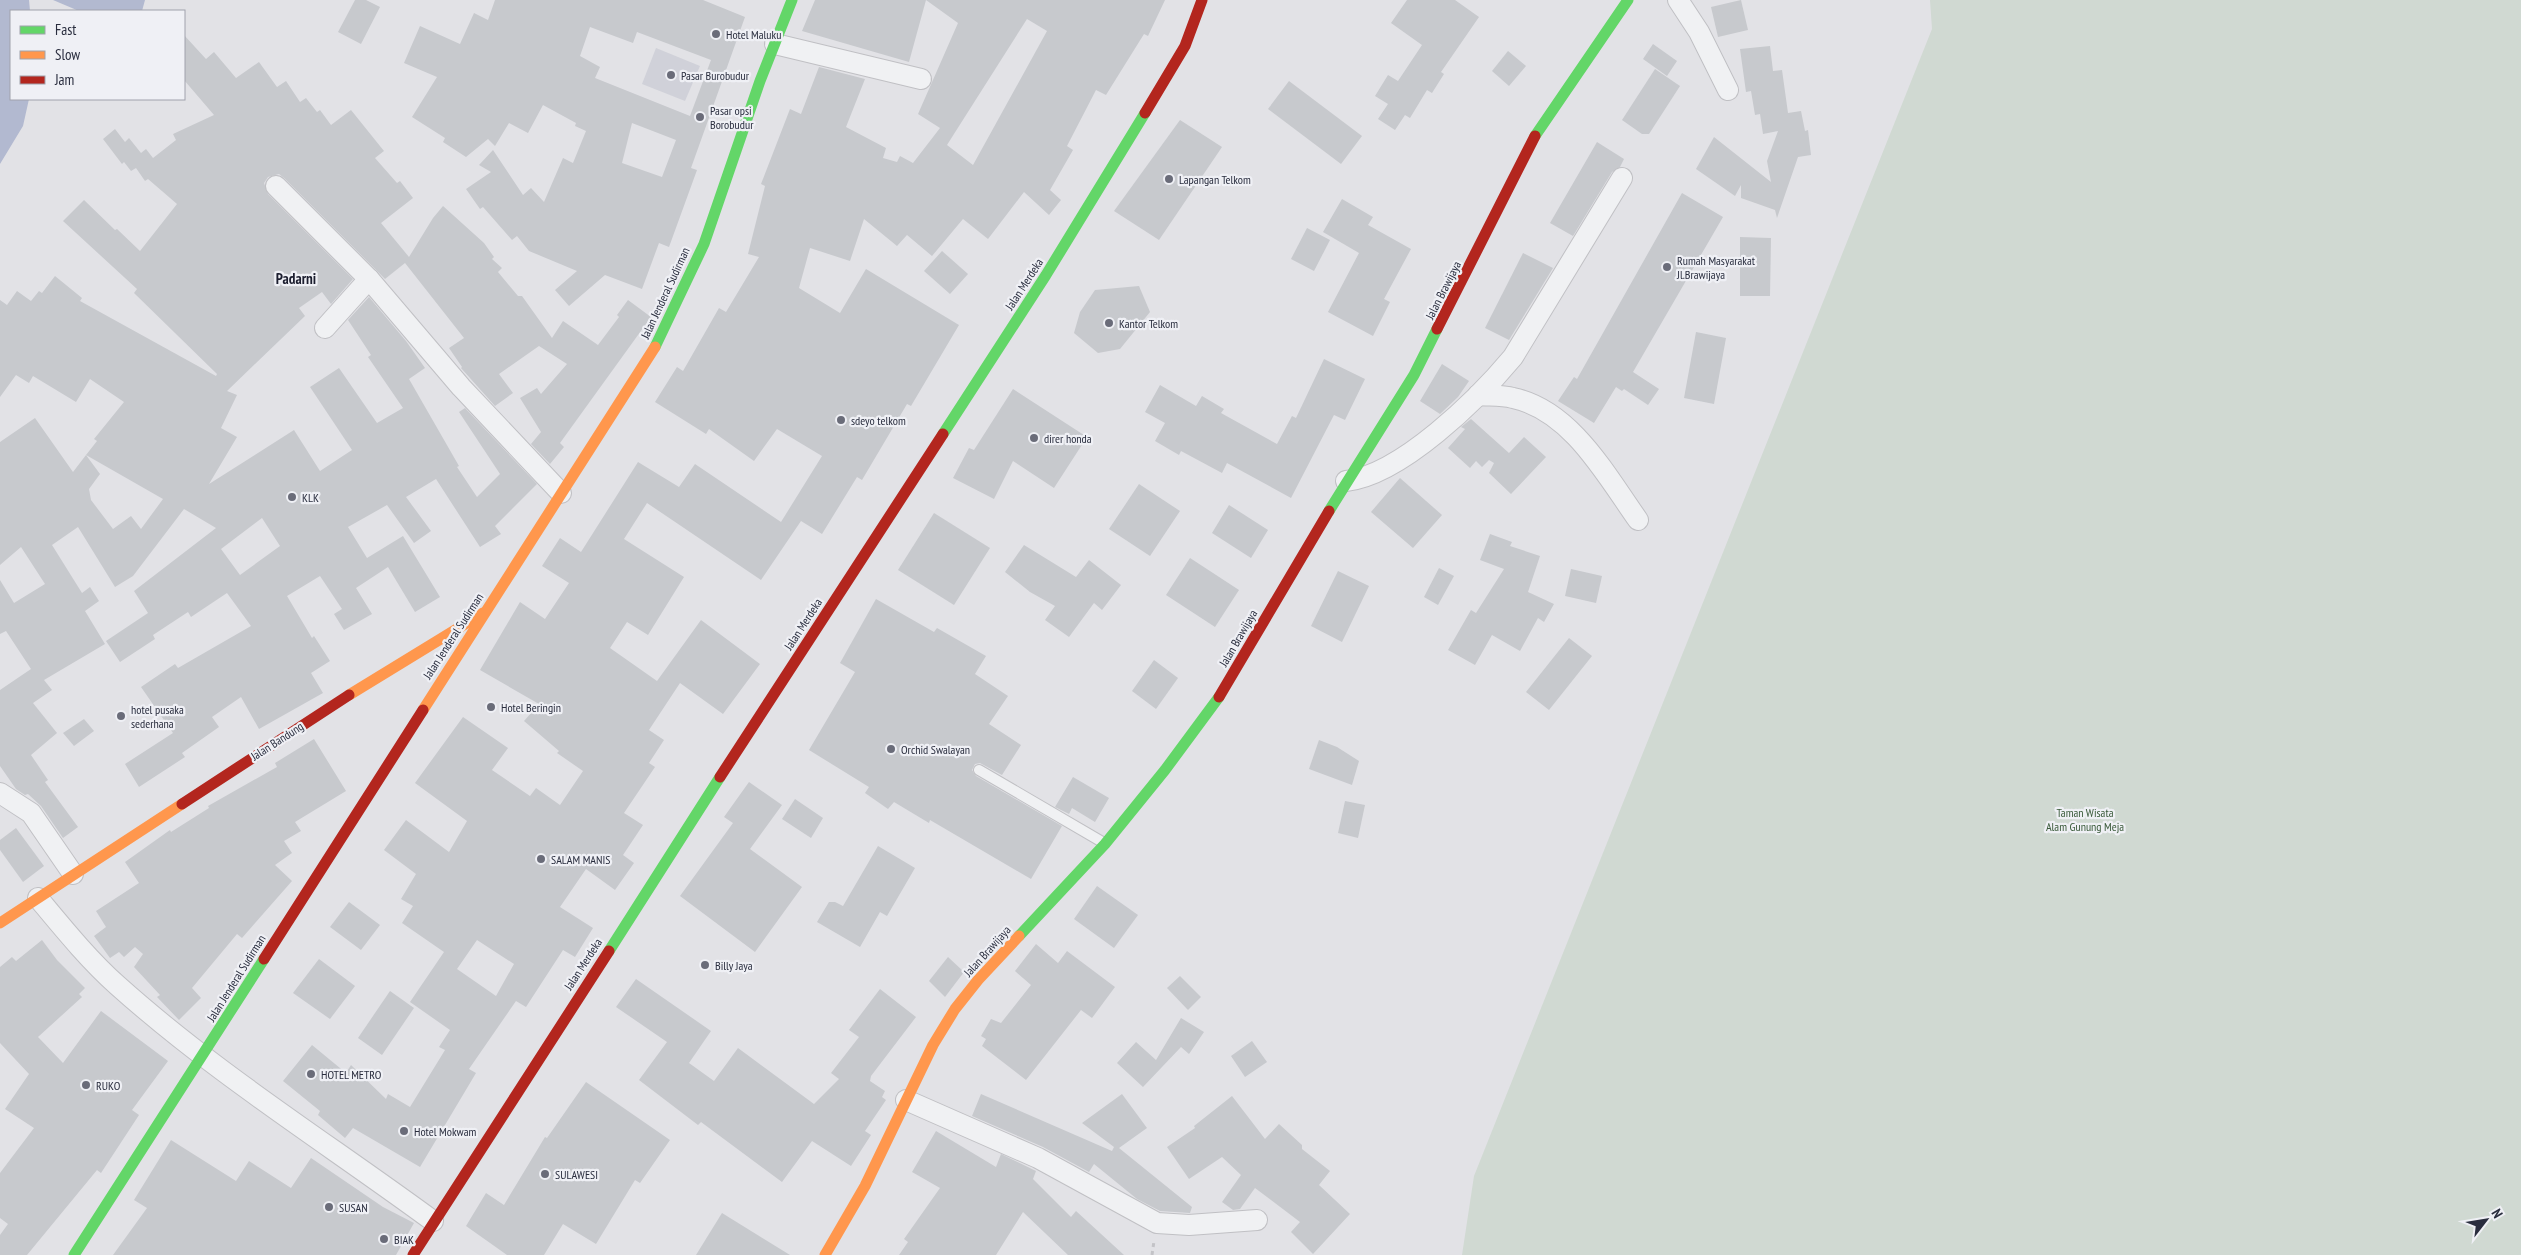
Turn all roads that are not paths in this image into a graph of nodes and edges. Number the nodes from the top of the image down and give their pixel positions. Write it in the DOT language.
graph roads {
  1 [pos="792,0"];
  2 [pos="1202,0"];
  3 [pos="1628,0"];
  4 [pos="1678,0"];
  5 [pos="775,44"];
  6 [pos="921,79"];
  7 [pos="1728,90"];
  8 [pos="1622,178"];
  9 [pos="276,186"];
  10 [pos="369,279"];
  11 [pos="325,328"];
  12 [pos="1478,395"];
  13 [pos="1346,481"];
  14 [pos="561,494"];
  15 [pos="1638,520"];
  16 [pos="483,613"];
  17 [pos="424,649"];
  18 [pos="442,665"];
  19 [pos="979,770"];
  20 [pos="0,793"];
  21 [pos="1105,844"];
  22 [pos="73,874"];
  23 [pos="38,898"];
  24 [pos="0,923"];
  25 [pos="202,1056"];
  26 [pos="906,1100"];
  27 [pos="1256,1220"];
  28 [pos="433,1221"];
  29 [pos="74,1255"];
  30 [pos="413,1255"];
  31 [pos="825,1255"];
  1 -- 5 [label="main road, Jalan Jenderal Sudirman"];
  2 -- 28 [label="main road, Jalan Merdeka"];
  3 -- 13 [label="main road, Jalan Brawijaya"];
  4 -- 7 [label="street"];
  5 -- 6 [label="street"];
  5 -- 14 [label="main road, Jalan Jenderal Sudirman"];
  8 -- 12 [label="street"];
  9 -- 10 [label="street"];
  10 -- 11 [label="street"];
  10 -- 14 [label="street"];
  12 -- 13 [label="street"];
  12 -- 15 [label="street"];
  13 -- 21 [label="main road, Jalan Brawijaya"];
  14 -- 16 [label="main road, Jalan Jenderal Sudirman"];
  16 -- 17 [label="main road, Jalan Bandung"];
  16 -- 18 [label="main road, Jalan Jenderal Sudirman"];
  17 -- 18 [label="main road"];
  17 -- 22 [label="main road, Jalan Bandung"];
  18 -- 25 [label="main road, Jalan Jenderal Sudirman"];
  19 -- 21 [label="lane"];
  20 -- 22 [label="street"];
  21 -- 26 [label="main road, Jalan Brawijaya"];
  22 -- 23 [label="main road, Jalan Bandung"];
  23 -- 24 [label="main road, Jalan Bandung"];
  23 -- 25 [label="street"];
  25 -- 28 [label="street"];
  25 -- 29 [label="main road, Jalan Jenderal Sudirman"];
  26 -- 27 [label="street"];
  26 -- 31 [label="main road, Jalan Brawijaya"];
  28 -- 30 [label="main road, Jalan Merdeka"];
}
